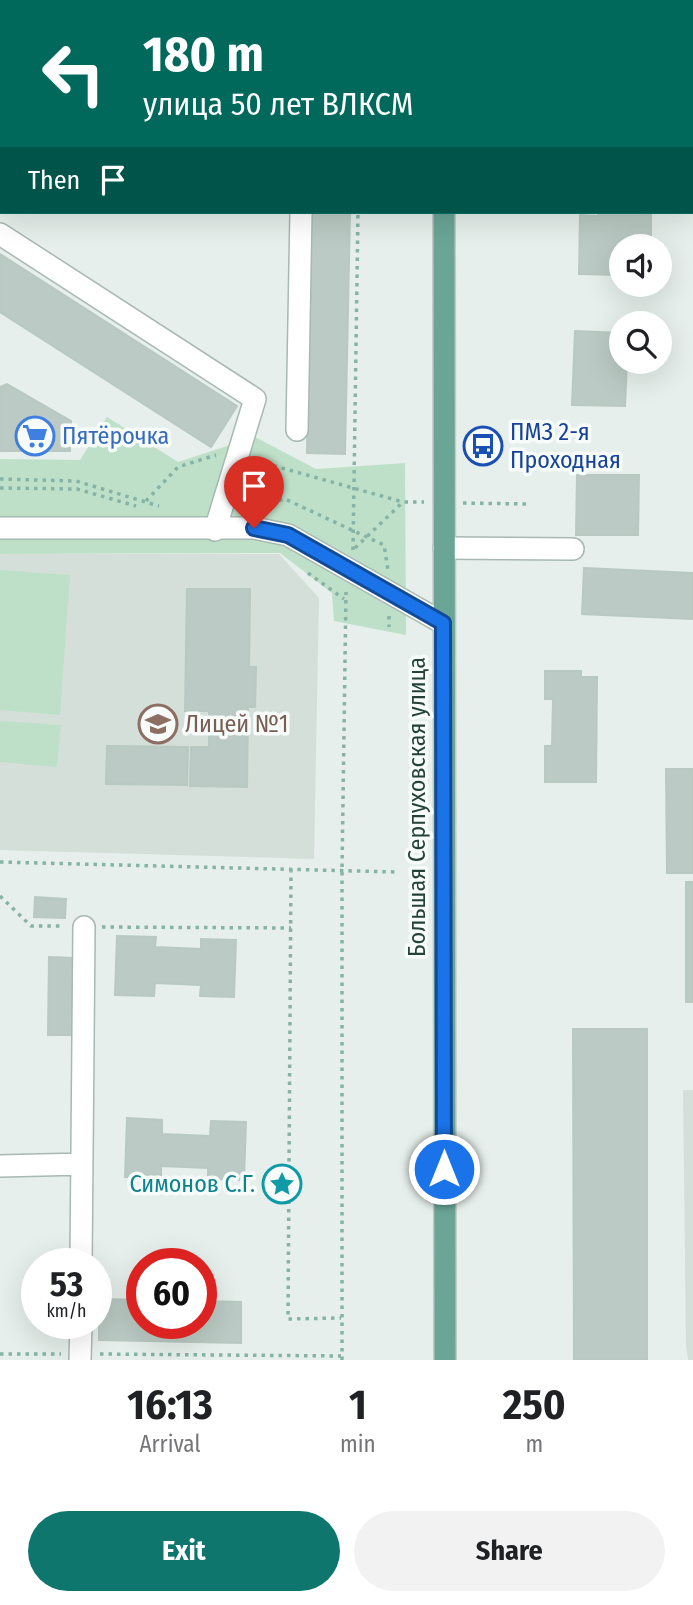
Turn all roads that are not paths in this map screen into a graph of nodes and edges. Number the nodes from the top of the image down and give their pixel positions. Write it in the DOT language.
graph roads {
  1 [pos="301,214"];
  2 [pos="444,214"];
  3 [pos="0,234"];
  4 [pos="297,430"];
  5 [pos="0,528"];
  6 [pos="215,530"];
  7 [pos="444,548"];
  8 [pos="573,549"];
  9 [pos="443,623"];
  10 [pos="84,927"];
  11 [pos="82,1164"];
  12 [pos="0,1166"];
  13 [pos="81,1248"];
  14 [pos="81,1339"];
  15 [pos="80,1357"];
  16 [pos="445,1360"];
  1 -- 4 [label="street"];
  2 -- 7 [label="main road, Большая Серпуховская улица"];
  3 -- 6 [label="street"];
  5 -- 6 [label="street"];
  6 -- 9 [label="street"];
  7 -- 8 [label="street"];
  7 -- 9 [label="main road, Большая Серпуховская улица"];
  9 -- 16 [label="main road, Большая Серпуховская улица"];
  10 -- 11 [label="street"];
  11 -- 12 [label="street"];
  11 -- 13 [label="street"];
  14 -- 15 [label="street"];
}
